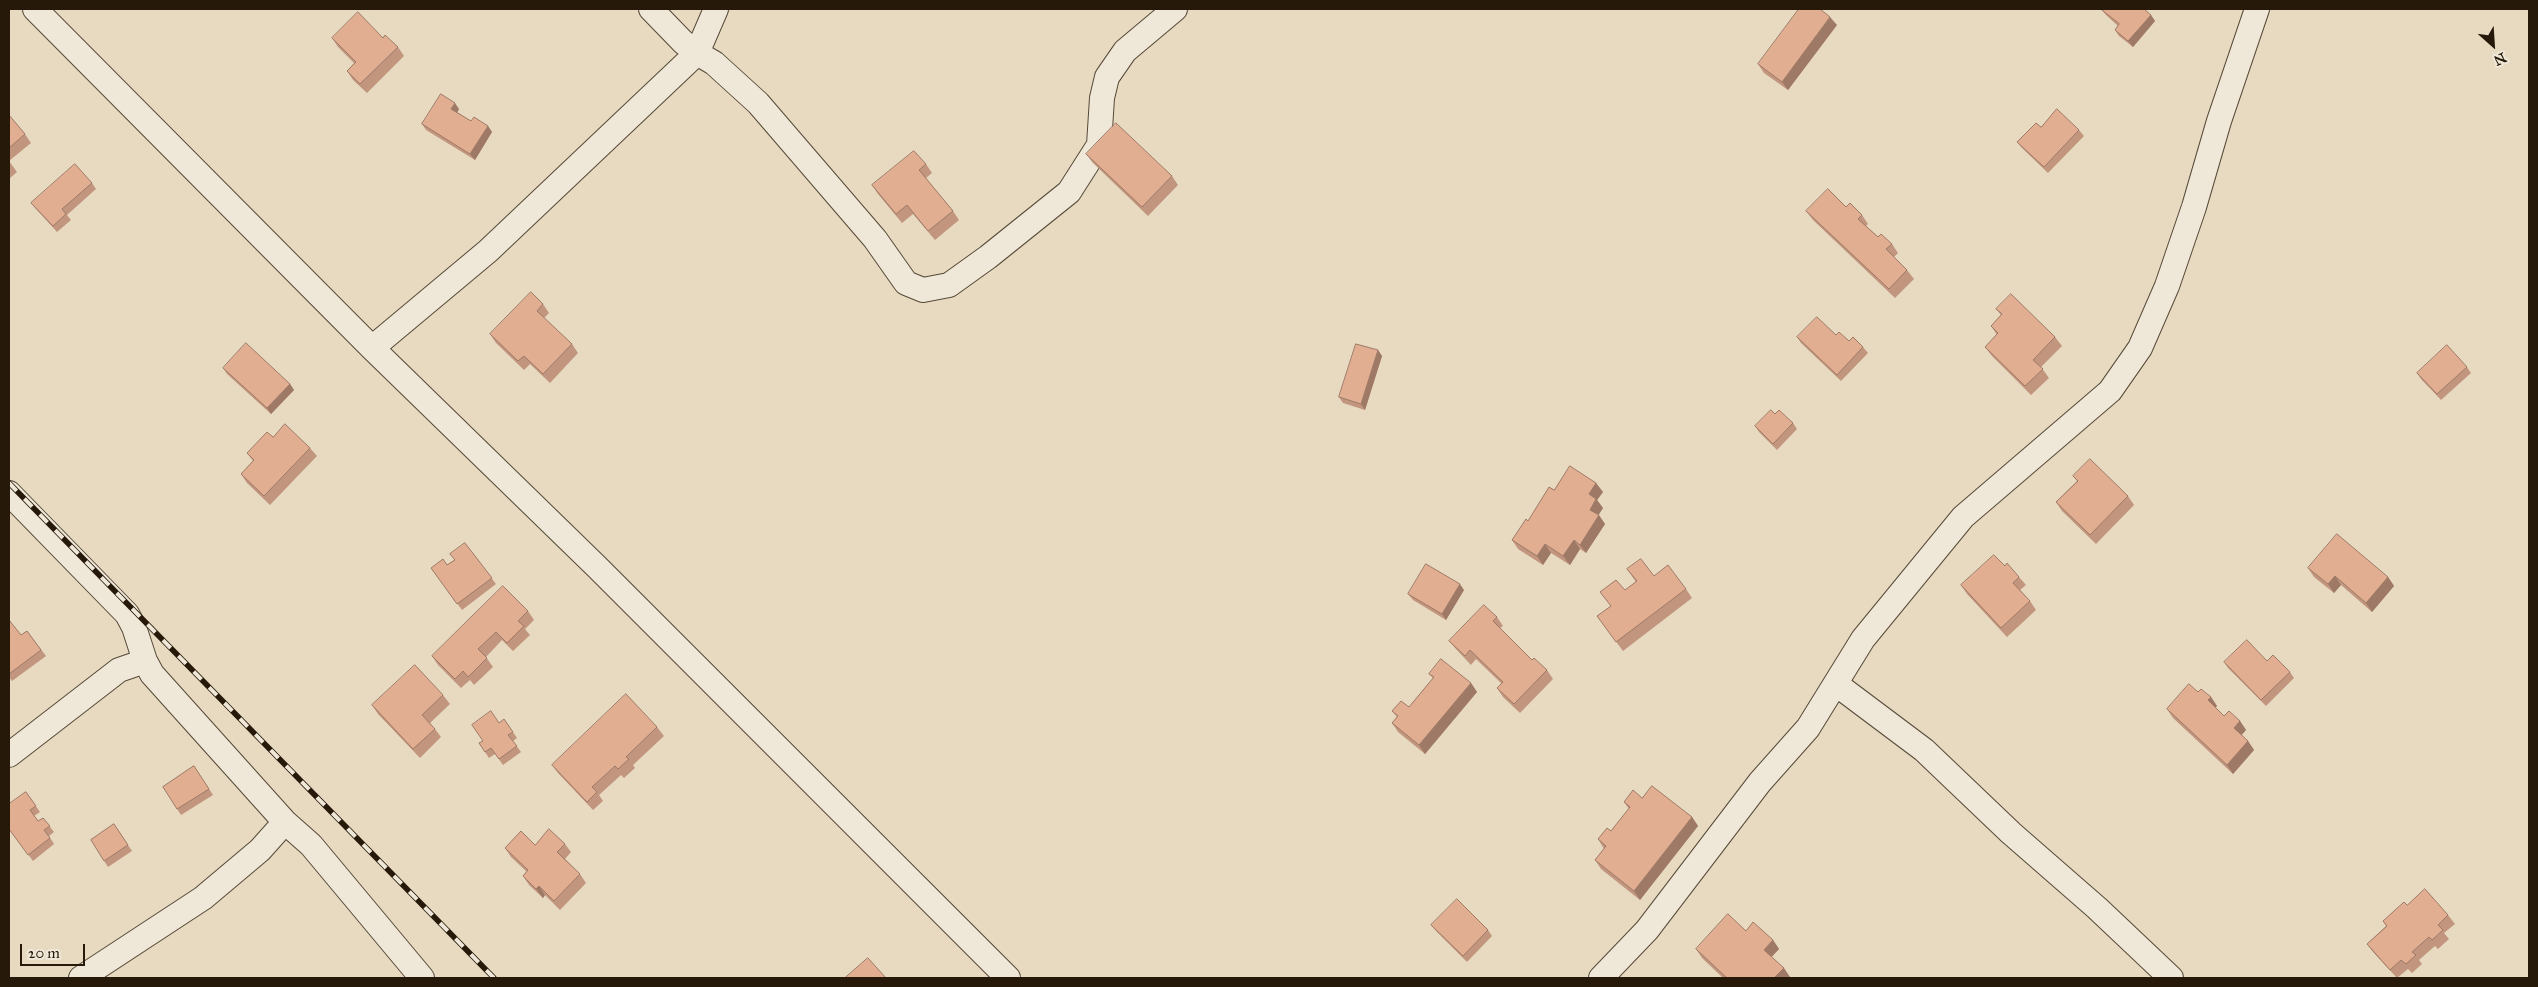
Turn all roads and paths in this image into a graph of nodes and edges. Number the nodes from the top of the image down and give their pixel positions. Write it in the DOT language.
graph roads {
  1 [pos="35,9"];
  2 [pos="651,9"];
  3 [pos="716,9"];
  4 [pos="1175,9"];
  5 [pos="2257,9"];
  6 [pos="697,54"];
  7 [pos="372,348"];
  8 [pos="9,493"];
  9 [pos="144,661"];
  10 [pos="1836,684"];
  11 [pos="9,754"];
  12 [pos="286,822"];
  13 [pos="81,978"];
  14 [pos="422,978"];
  15 [pos="1008,978"];
  16 [pos="1601,978"];
  17 [pos="2171,978"];
  1 -- 7 [label="street"];
  2 -- 6 [label="street"];
  3 -- 6 [label="street"];
  4 -- 6 [label="street"];
  5 -- 10 [label="street"];
  6 -- 7 [label="street"];
  7 -- 15 [label="street"];
  8 -- 9 [label="street"];
  9 -- 11 [label="street"];
  9 -- 12 [label="street"];
  10 -- 16 [label="street"];
  10 -- 17 [label="street"];
  12 -- 13 [label="street"];
  12 -- 14 [label="street"];
}
